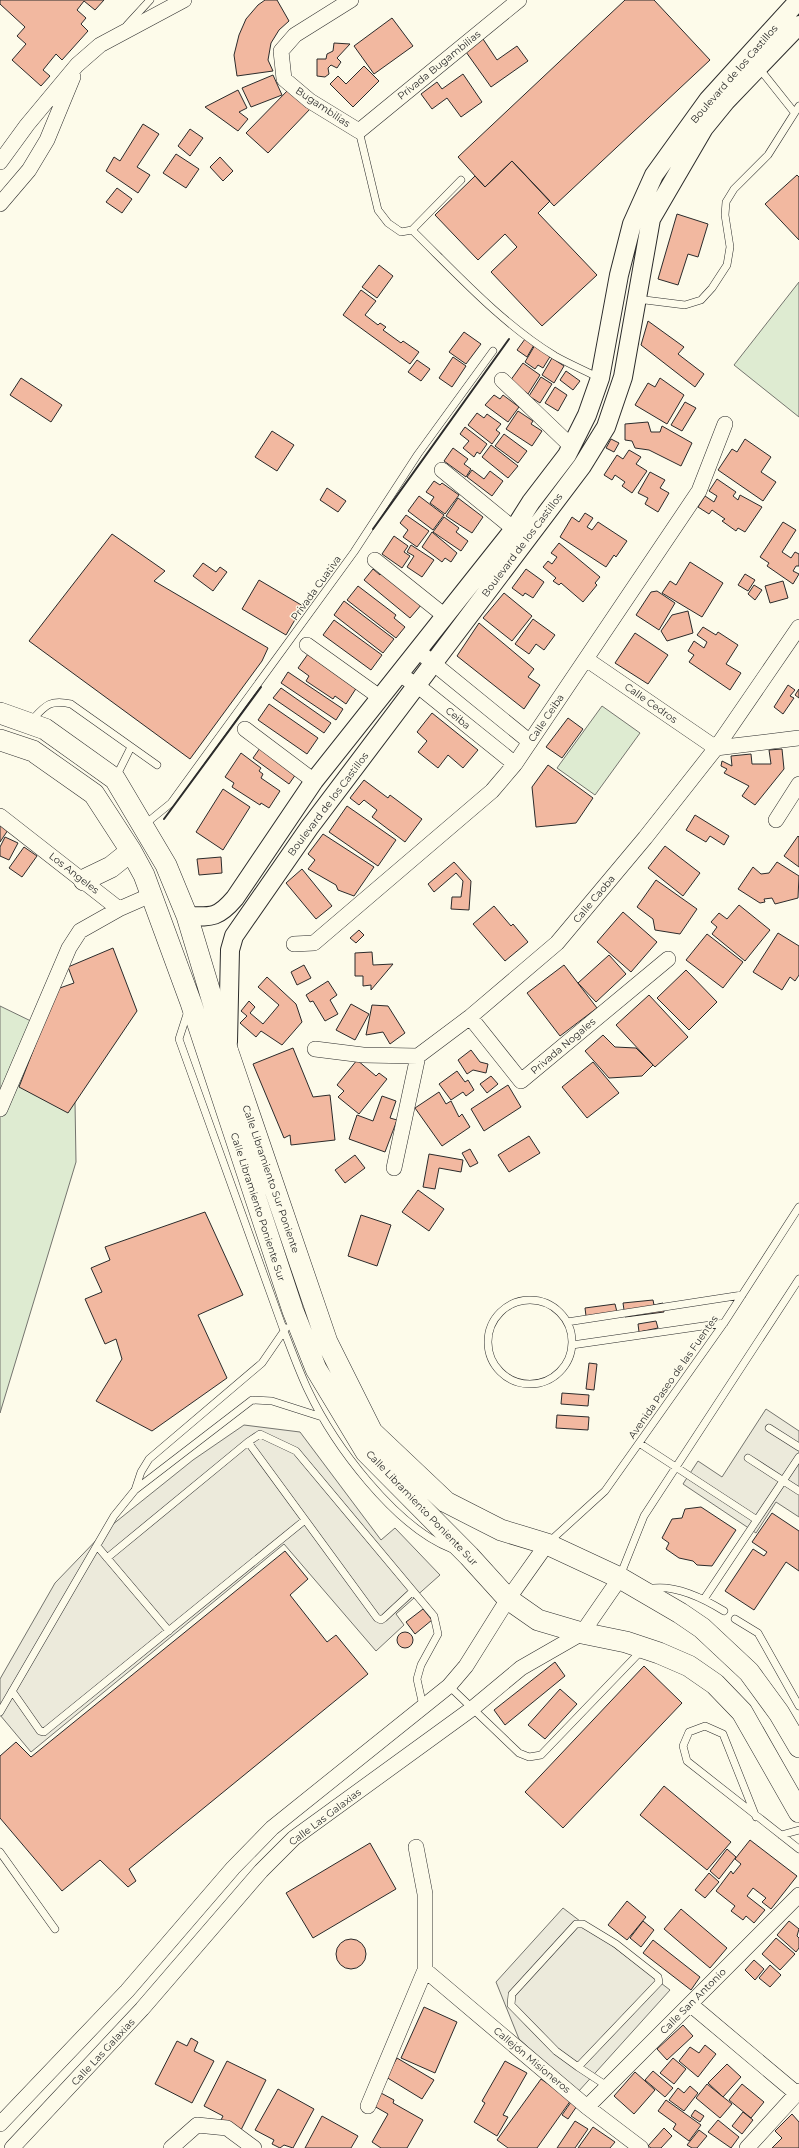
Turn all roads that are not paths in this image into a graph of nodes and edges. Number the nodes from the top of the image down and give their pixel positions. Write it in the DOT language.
graph roads {
  1 [pos="150,0"];
  2 [pos="184,0"];
  3 [pos="351,0"];
  4 [pos="519,0"];
  5 [pos="799,0"];
  6 [pos="799,25"];
  7 [pos="120,33"];
  8 [pos="77,65"];
  9 [pos="758,67"];
  10 [pos="797,109"];
  11 [pos="359,131"];
  12 [pos="0,162"];
  13 [pos="461,180"];
  14 [pos="0,204"];
  15 [pos="412,230"];
  16 [pos="637,299"];
  17 [pos="493,351"];
  18 [pos="600,378"];
  19 [pos="502,380"];
  20 [pos="725,424"];
  21 [pos="571,446"];
  22 [pos="442,470"];
  23 [pos="552,474"];
  24 [pos="568,484"];
  25 [pos="514,529"];
  26 [pos="376,560"];
  27 [pos="446,616"];
  28 [pos="799,627"];
  29 [pos="307,645"];
  30 [pos="417,650"];
  31 [pos="586,659"];
  32 [pos="435,663"];
  33 [pos="399,674"];
  34 [pos="418,686"];
  35 [pos="381,698"];
  36 [pos="0,713"];
  37 [pos="30,722"];
  38 [pos="245,729"];
  39 [pos="799,738"];
  40 [pos="0,740"];
  41 [pos="530,742"];
  42 [pos="131,747"];
  43 [pos="716,748"];
  44 [pos="515,764"];
  45 [pos="157,765"];
  46 [pos="115,779"];
  47 [pos="314,781"];
  48 [pos="799,784"];
  49 [pos="0,816"];
  50 [pos="776,820"];
  51 [pos="142,826"];
  52 [pos="131,851"];
  53 [pos="84,880"];
  54 [pos="151,895"];
  55 [pos="119,909"];
  56 [pos="187,916"];
  57 [pos="294,944"];
  58 [pos="668,959"];
  59 [pos="191,1003"];
  60 [pos="470,1017"];
  61 [pos="315,1049"];
  62 [pos="228,1052"];
  63 [pos="418,1056"];
  64 [pos="0,1109"];
  65 [pos="394,1168"];
  66 [pos="799,1207"];
  67 [pos="799,1280"];
  68 [pos="742,1295"];
  69 [pos="293,1311"];
  70 [pos="567,1322"];
  71 [pos="724,1322"];
  72 [pos="284,1331"];
  73 [pos="572,1345"];
  74 [pos="322,1417"];
  75 [pos="769,1428"];
  76 [pos="248,1442"];
  77 [pos="639,1443"];
  78 [pos="799,1447"];
  79 [pos="799,1457"];
  80 [pos="748,1458"];
  81 [pos="675,1467"];
  82 [pos="783,1481"];
  83 [pos="135,1490"];
  84 [pos="799,1491"];
  85 [pos="305,1520"];
  86 [pos="757,1520"];
  87 [pos="547,1544"];
  88 [pos="97,1546"];
  89 [pos="469,1556"];
  90 [pos="107,1558"];
  91 [pos="620,1578"];
  92 [pos="642,1590"];
  93 [pos="413,1591"];
  94 [pos="508,1599"];
  95 [pos="704,1599"];
  96 [pos="724,1611"];
  97 [pos="736,1619"];
  98 [pos="169,1631"];
  99 [pos="582,1633"];
  100 [pos="645,1648"];
  101 [pos="449,1686"];
  102 [pos="12,1691"];
  103 [pos="423,1706"];
  104 [pos="799,1706"];
  105 [pos="473,1708"];
  106 [pos="0,1712"];
  107 [pos="799,1747"];
  108 [pos="799,1812"];
  109 [pos="756,1817"];
  110 [pos="799,1830"];
  111 [pos="781,1835"];
  112 [pos="416,1847"];
  113 [pos="799,1849"];
  114 [pos="0,1852"];
  115 [pos="799,1895"];
  116 [pos="195,1912"];
  117 [pos="213,1927"];
  118 [pos="55,1930"];
  119 [pos="425,1970"];
  120 [pos="690,2004"];
  121 [pos="578,2067"];
  122 [pos="606,2086"];
  123 [pos="798,2092"];
  124 [pos="368,2106"];
  125 [pos="587,2107"];
  126 [pos="0,2124"];
  127 [pos="12,2148"];
  128 [pos="171,2148"];
  129 [pos="254,2148"];
  130 [pos="641,2148"];
  131 [pos="747,2148"];
  1 -- 7 [label="lane"];
  2 -- 7 [label="street"];
  3 -- 11 [label="street, Bugambilias"];
  4 -- 11 [label="street, Privada Bugambilias"];
  5 -- 18 [label="street, Boulevard de los Castillos"];
  6 -- 9 [label="street, Boulevard de los Castillos"];
  7 -- 8 [label="street"];
  8 -- 12 [label="street"];
  8 -- 14 [label="street"];
  9 -- 10 [label="lane"];
  9 -- 16 [label="street, Boulevard de los Castillos"];
  10 -- 16 [label="lane"];
  11 -- 15 [label="lane"];
  13 -- 15 [label="lane"];
  15 -- 18 [label="lane"];
  16 -- 24 [label="street, Boulevard de los Castillos"];
  17 -- 51 [label="lane, Privada Cuativa"];
  18 -- 21 [label="street, Boulevard de los Castillos"];
  19 -- 21 [label="street"];
  20 -- 31 [label="street, Calle Ceiba"];
  21 -- 23 [label="street, Boulevard de los Castillos"];
  22 -- 25 [label="street"];
  23 -- 24 [label="street"];
  23 -- 25 [label="street, Boulevard de los Castillos"];
  24 -- 32 [label="street, Boulevard de los Castillos"];
  25 -- 27 [label="street, Boulevard de los Castillos"];
  26 -- 27 [label="street"];
  27 -- 30 [label="street, Boulevard de los Castillos"];
  28 -- 43 [label="street, Calle Caoba"];
  29 -- 35 [label="street"];
  30 -- 32 [label="street"];
  30 -- 33 [label="street, Boulevard de los Castillos"];
  31 -- 41 [label="street, Calle Ceiba"];
  31 -- 43 [label="street, Calle Cedros"];
  32 -- 34 [label="street, Boulevard de los Castillos"];
  32 -- 41 [label="street"];
  33 -- 34 [label="street, Ceiba"];
  33 -- 35 [label="street, Boulevard de los Castillos"];
  34 -- 44 [label="street, Ceiba"];
  34 -- 62 [label="street, Boulevard de los Castillos"];
  35 -- 47 [label="street, Boulevard de los Castillos"];
  36 -- 37 [label="main road, Calle Libramiento Sur Poniente"];
  37 -- 42 [label="lane"];
  37 -- 46 [label="main road, Calle Libramiento Sur Poniente"];
  38 -- 47 [label="street"];
  39 -- 43 [label="street"];
  40 -- 52 [label="main road, Calle Libramiento Poniente Sur"];
  41 -- 44 [label="street, Calle Ceiba"];
  42 -- 45 [label="lane"];
  42 -- 46 [label="lane"];
  43 -- 60 [label="street, Calle Caoba"];
  44 -- 57 [label="street, Calle Ceiba"];
  46 -- 51 [label="main road, Calle Libramiento Sur Poniente"];
  47 -- 56 [label="street, Boulevard de los Castillos"];
  48 -- 50 [label="street"];
  49 -- 53 [label="street, Los Angeles"];
  51 -- 56 [label="main road, Calle Libramiento Sur Poniente"];
  52 -- 53 [label="main road"];
  52 -- 54 [label="main road, Calle Libramiento Poniente Sur"];
  53 -- 55 [label="street, Los Angeles"];
  54 -- 55 [label="street"];
  54 -- 59 [label="main road, Calle Libramiento Poniente Sur"];
  55 -- 64 [label="street"];
  56 -- 62 [label="main road, Calle Libramiento Sur Poniente"];
  58 -- 60 [label="street, Privada Nogales"];
  59 -- 69 [label="main road, Calle Libramiento Poniente Sur"];
  59 -- 72 [label="lane"];
  60 -- 63 [label="street, Calle Caoba"];
  61 -- 63 [label="street"];
  62 -- 87 [label="main road, Calle Libramiento Sur Poniente"];
  63 -- 65 [label="street"];
  66 -- 68 [label="lane, Avenida Paseo de las Fuentes"];
  67 -- 81 [label="lane"];
  68 -- 70 [label="lane"];
  68 -- 71 [label="lane, Avenida Paseo de las Fuentes"];
  69 -- 72 [label="lane"];
  69 -- 89 [label="main road, Calle Libramiento Poniente Sur"];
  70 -- 73 [label="lane"];
  70 -- 73 [label="lane"];
  71 -- 73 [label="lane"];
  71 -- 77 [label="lane, Avenida Paseo de las Fuentes"];
  72 -- 74 [label="lane"];
  72 -- 83 [label="lane"];
  74 -- 83 [label="lane"];
  74 -- 89 [label="lane"];
  75 -- 78 [label="lane"];
  76 -- 85 [label="lane"];
  76 -- 90 [label="lane"];
  76 -- 93 [label="lane"];
  77 -- 81 [label="lane"];
  77 -- 87 [label="lane, Avenida Paseo de las Fuentes"];
  79 -- 82 [label="lane"];
  80 -- 82 [label="lane"];
  81 -- 86 [label="lane"];
  81 -- 91 [label="lane"];
  82 -- 84 [label="lane"];
  82 -- 86 [label="lane"];
  83 -- 88 [label="lane"];
  85 -- 93 [label="lane"];
  85 -- 98 [label="lane"];
  86 -- 95 [label="lane"];
  87 -- 91 [label="main road, Calle Libramiento Sur Poniente"];
  87 -- 94 [label="street"];
  88 -- 90 [label="lane"];
  88 -- 102 [label="lane"];
  89 -- 94 [label="main road, Calle Libramiento Poniente Sur"];
  90 -- 98 [label="lane"];
  91 -- 92 [label="main road, Calle Libramiento Sur Poniente"];
  91 -- 99 [label="street, Calle Las Galaxias"];
  92 -- 95 [label="lane"];
  92 -- 107 [label="main road, Calle Libramiento Sur Poniente"];
  93 -- 103 [label="lane"];
  94 -- 99 [label="main road, Calle Libramiento Poniente Sur"];
  94 -- 101 [label="street"];
  95 -- 96 [label="lane"];
  97 -- 104 [label="lane"];
  98 -- 102 [label="lane"];
  99 -- 100 [label="main road, Calle Libramiento Poniente Sur"];
  99 -- 105 [label="street, Calle Las Galaxias"];
  100 -- 105 [label="lane"];
  100 -- 108 [label="main road, Calle Libramiento Poniente Sur"];
  101 -- 103 [label="street"];
  101 -- 105 [label="lane"];
  102 -- 106 [label="lane"];
  103 -- 116 [label="street"];
  105 -- 117 [label="street, Calle Las Galaxias"];
  109 -- 109 [label="lane"];
  109 -- 111 [label="lane"];
  110 -- 111 [label="lane"];
  111 -- 113 [label="lane"];
  112 -- 119 [label="street"];
  114 -- 118 [label="lane"];
  115 -- 120 [label="street, Calle San Antonio"];
  116 -- 117 [label="street"];
  116 -- 126 [label="street"];
  117 -- 127 [label="street, Calle Las Galaxias"];
  119 -- 124 [label="street"];
  119 -- 125 [label="street, Callejón Misioneros"];
  120 -- 122 [label="street, Calle San Antonio"];
  120 -- 123 [label="street"];
  121 -- 121 [label="lane"];
  121 -- 122 [label="lane"];
  122 -- 125 [label="street, Calle San Antonio"];
  123 -- 131 [label="street"];
  125 -- 130 [label="street, Callejón Misioneros"];
  128 -- 129 [label="street"];
}
